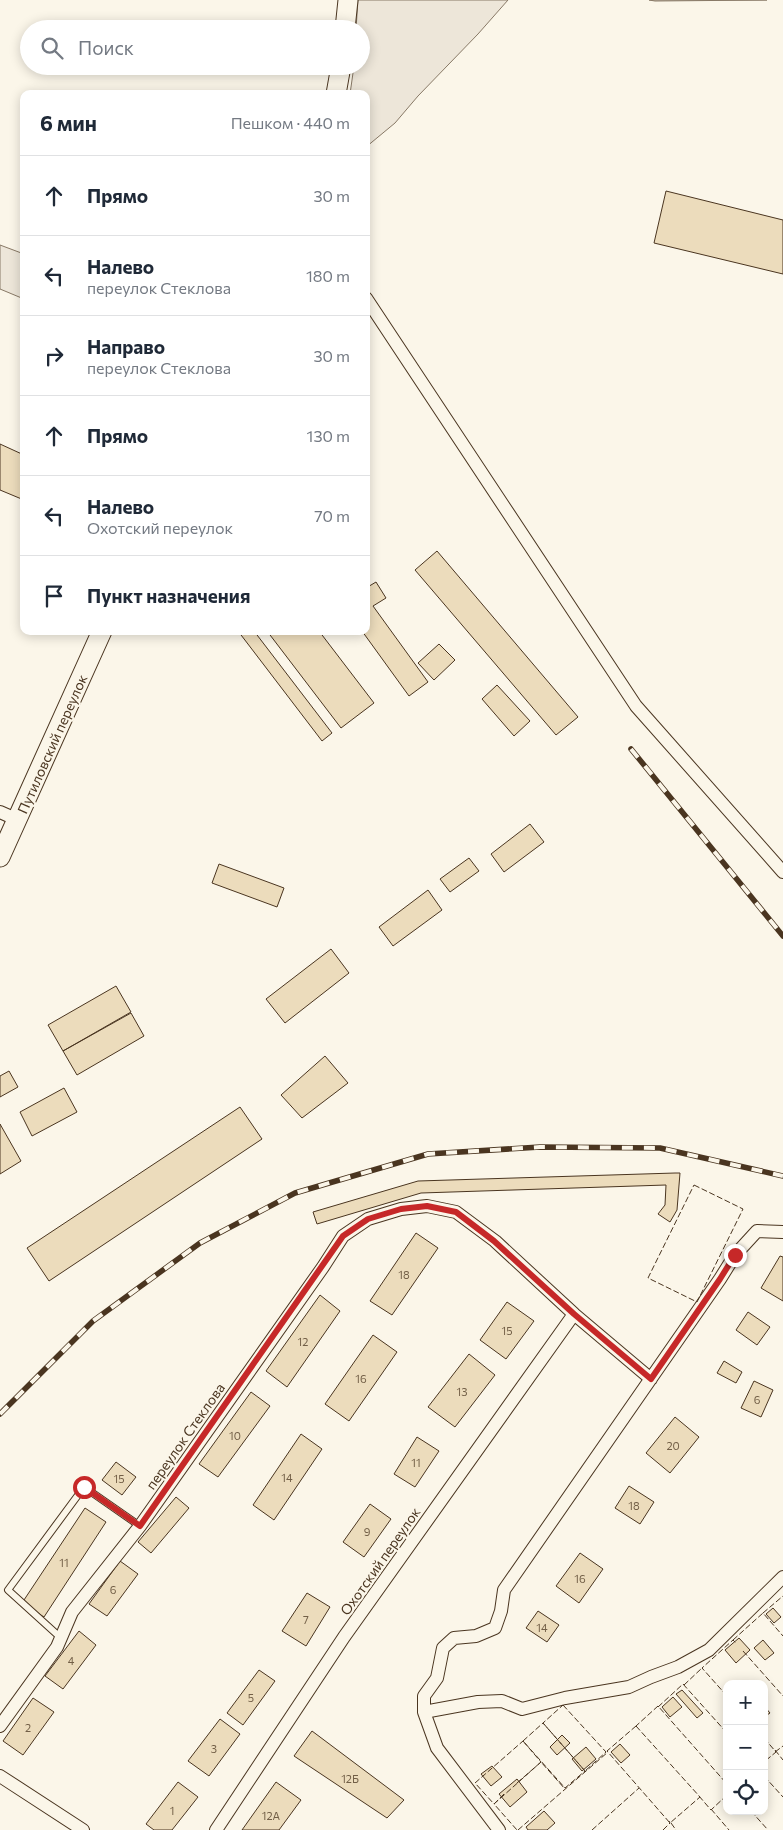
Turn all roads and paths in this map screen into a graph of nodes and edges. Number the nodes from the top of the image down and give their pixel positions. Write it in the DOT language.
graph roads {
  1 [pos="348,0"];
  2 [pos="346,20"];
  3 [pos="339,75"];
  4 [pos="337,90"];
  5 [pos="370,304"];
  6 [pos="100,635"];
  7 [pos="0,812"];
  8 [pos="18,820"];
  9 [pos="0,857"];
  10 [pos="783,872"];
  11 [pos="783,1232"];
  12 [pos="574,1314"];
  13 [pos="651,1379"];
  14 [pos="140,1526"];
  15 [pos="783,1577"];
  16 [pos="61,1638"];
  17 [pos="424,1712"];
  18 [pos="0,1726"];
  19 [pos="0,1776"];
  20 [pos="83,1830"];
  21 [pos="216,1830"];
  22 [pos="499,1830"];
  1 -- 2 [label="main road"];
  3 -- 4 [label="main road"];
  5 -- 10 [label="street"];
  6 -- 8 [label="main road, Путиловский переулок"];
  7 -- 8 [label="street"];
  8 -- 9 [label="main road, Путиловский переулок"];
  11 -- 13 [label="street"];
  12 -- 13 [label="street, переулок Стеклова"];
  12 -- 14 [label="street, переулок Стеклова"];
  12 -- 21 [label="street, Охотский переулок"];
  13 -- 17 [label="street"];
  14 -- 16 [label="street, переулок Стеклова"];
  14 -- 16 [label="lane"];
  15 -- 17 [label="street"];
  16 -- 18 [label="street, переулок Стеклова"];
  17 -- 22 [label="street"];
  19 -- 20 [label="street"];
}
